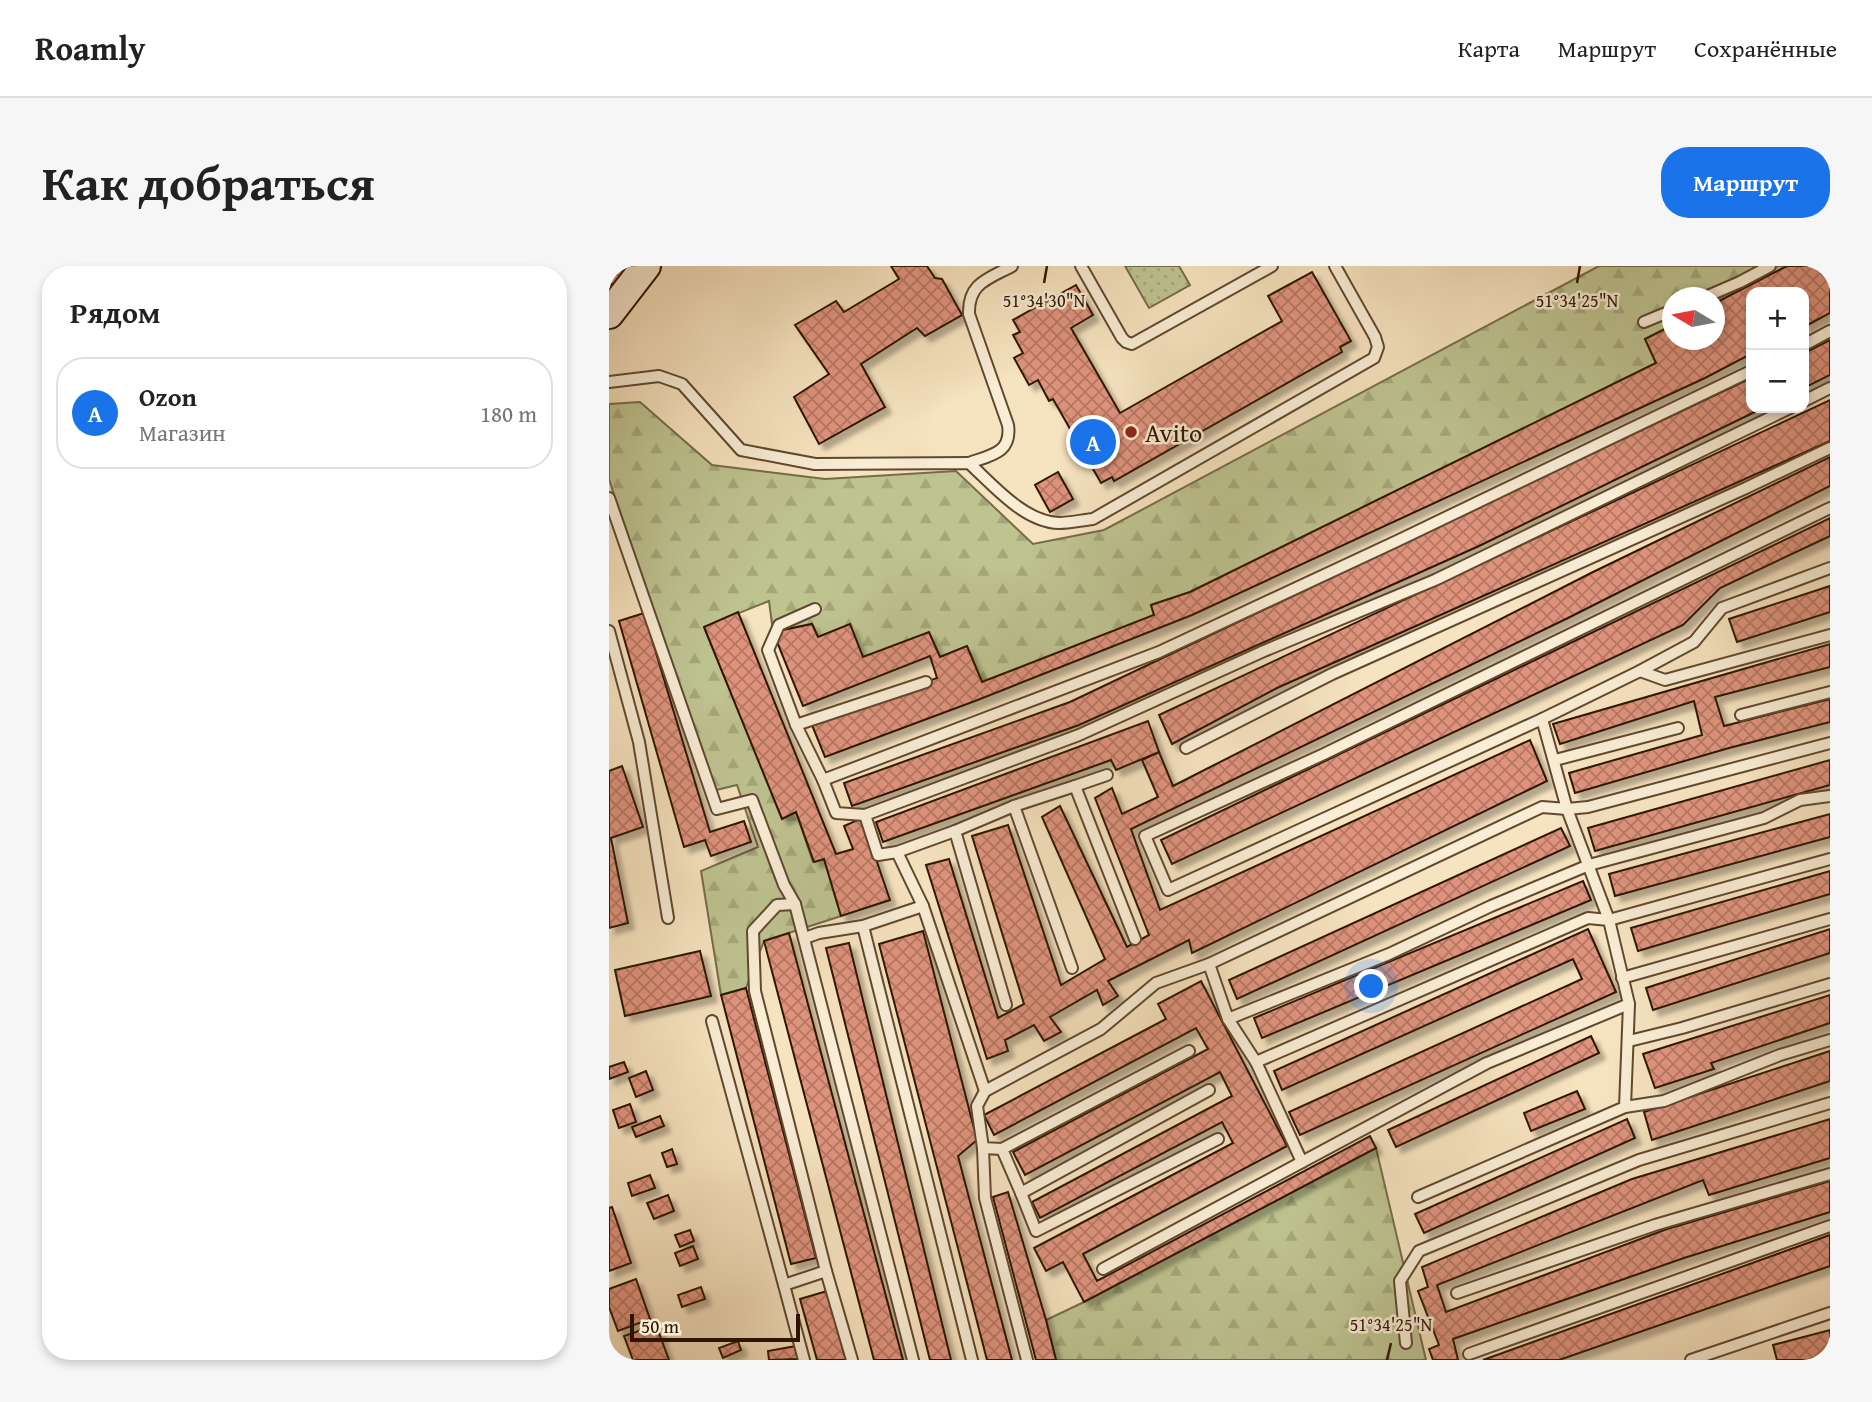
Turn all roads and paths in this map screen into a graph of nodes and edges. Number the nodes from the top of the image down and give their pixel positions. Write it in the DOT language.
graph roads {
  1 [pos="646,266"];
  2 [pos="1012,266"];
  3 [pos="1081,266"];
  4 [pos="1272,266"];
  5 [pos="1335,266"];
  6 [pos="1770,266"];
  7 [pos="1725,288"];
  8 [pos="609,313"];
  9 [pos="1662,314"];
  10 [pos="1644,322"];
  11 [pos="1830,331"];
  12 [pos="1809,342"];
  13 [pos="1746,373"];
  14 [pos="609,382"];
  15 [pos="1830,388"];
  16 [pos="1809,398"];
  17 [pos="1780,413"];
  18 [pos="1830,448"];
  19 [pos="969,463"];
  20 [pos="609,498"];
  21 [pos="1830,508"];
  22 [pos="1830,568"];
  23 [pos="815,609"];
  24 [pos="609,631"];
  25 [pos="1830,635"];
  26 [pos="1640,671"];
  27 [pos="926,682"];
  28 [pos="1830,692"];
  29 [pos="1741,715"];
  30 [pos="1542,719"];
  31 [pos="796,725"];
  32 [pos="1678,728"];
  33 [pos="1830,743"];
  34 [pos="1186,748"];
  35 [pos="1555,760"];
  36 [pos="1107,775"];
  37 [pos="823,780"];
  38 [pos="1075,786"];
  39 [pos="1830,796"];
  40 [pos="1014,806"];
  41 [pos="1567,809"];
  42 [pos="865,815"];
  43 [pos="955,831"];
  44 [pos="897,852"];
  45 [pos="1830,859"];
  46 [pos="1589,865"];
  47 [pos="795,904"];
  48 [pos="923,906"];
  49 [pos="669,918"];
  50 [pos="1830,919"];
  51 [pos="1609,920"];
  52 [pos="863,926"];
  53 [pos="805,938"];
  54 [pos="1135,939"];
  55 [pos="1209,964"];
  56 [pos="1072,968"];
  57 [pos="1622,978"];
  58 [pos="1830,984"];
  59 [pos="1629,1004"];
  60 [pos="1006,1005"];
  61 [pos="1228,1019"];
  62 [pos="712,1021"];
  63 [pos="1830,1040"];
  64 [pos="1629,1041"];
  65 [pos="1189,1051"];
  66 [pos="1256,1062"];
  67 [pos="1209,1090"];
  68 [pos="985,1091"];
  69 [pos="1830,1103"];
  70 [pos="1625,1107"];
  71 [pos="1218,1139"];
  72 [pos="983,1148"];
  73 [pos="1002,1149"];
  74 [pos="1302,1162"];
  75 [pos="1830,1174"];
  76 [pos="1021,1193"];
  77 [pos="1418,1197"];
  78 [pos="1830,1226"];
  79 [pos="1103,1269"];
  80 [pos="826,1271"];
  81 [pos="784,1286"];
  82 [pos="1457,1293"];
  83 [pos="1830,1313"];
  84 [pos="1406,1343"];
  85 [pos="1469,1354"];
  86 [pos="804,1360"];
  87 [pos="852,1360"];
  88 [pos="913,1360"];
  89 [pos="972,1360"];
  90 [pos="1027,1360"];
  91 [pos="1691,1360"];
  1 -- 8 [label="street"];
  2 -- 19 [label="lane"];
  3 -- 4 [label="lane"];
  5 -- 19 [label="lane"];
  6 -- 7 [label="lane"];
  9 -- 10 [label="lane"];
  11 -- 12 [label="lane"];
  13 -- 37 [label="lane"];
  14 -- 19 [label="lane"];
  15 -- 16 [label="lane"];
  17 -- 42 [label="lane"];
  18 -- 34 [label="lane"];
  20 -- 47 [label="lane"];
  21 -- 30 [label="lane"];
  22 -- 26 [label="lane"];
  23 -- 31 [label="lane"];
  24 -- 49 [label="lane"];
  25 -- 26 [label="lane"];
  26 -- 30 [label="lane"];
  27 -- 31 [label="lane"];
  28 -- 29 [label="lane"];
  30 -- 35 [label="lane"];
  31 -- 37 [label="lane"];
  32 -- 35 [label="lane"];
  33 -- 41 [label="lane"];
  35 -- 41 [label="lane"];
  36 -- 38 [label="lane"];
  37 -- 42 [label="lane"];
  38 -- 40 [label="lane"];
  38 -- 54 [label="lane"];
  39 -- 46 [label="lane"];
  40 -- 43 [label="lane"];
  40 -- 56 [label="lane"];
  41 -- 46 [label="lane"];
  41 -- 55 [label="lane"];
  42 -- 44 [label="lane"];
  43 -- 44 [label="lane"];
  43 -- 60 [label="lane"];
  44 -- 48 [label="lane"];
  45 -- 51 [label="lane"];
  46 -- 51 [label="lane"];
  46 -- 61 [label="lane"];
  47 -- 53 [label="lane"];
  47 -- 80 [label="lane"];
  48 -- 52 [label="lane"];
  48 -- 68 [label="lane"];
  50 -- 57 [label="lane"];
  51 -- 57 [label="lane"];
  51 -- 66 [label="lane"];
  52 -- 53 [label="lane"];
  52 -- 89 [label="lane"];
  53 -- 88 [label="lane"];
  55 -- 61 [label="lane"];
  55 -- 68 [label="lane"];
  57 -- 59 [label="lane"];
  58 -- 64 [label="lane"];
  59 -- 64 [label="lane"];
  59 -- 74 [label="lane"];
  61 -- 66 [label="lane"];
  62 -- 81 [label="lane"];
  63 -- 70 [label="lane"];
  64 -- 70 [label="lane"];
  65 -- 73 [label="lane"];
  66 -- 74 [label="lane"];
  67 -- 76 [label="lane"];
  68 -- 72 [label="lane"];
  69 -- 84 [label="lane"];
  70 -- 77 [label="lane"];
  71 -- 76 [label="lane"];
  72 -- 73 [label="lane"];
  72 -- 90 [label="lane"];
  73 -- 76 [label="lane"];
  74 -- 79 [label="lane"];
  75 -- 82 [label="lane"];
  78 -- 85 [label="lane"];
  80 -- 81 [label="lane"];
  80 -- 87 [label="lane"];
  81 -- 86 [label="lane"];
  83 -- 91 [label="lane"];
}
